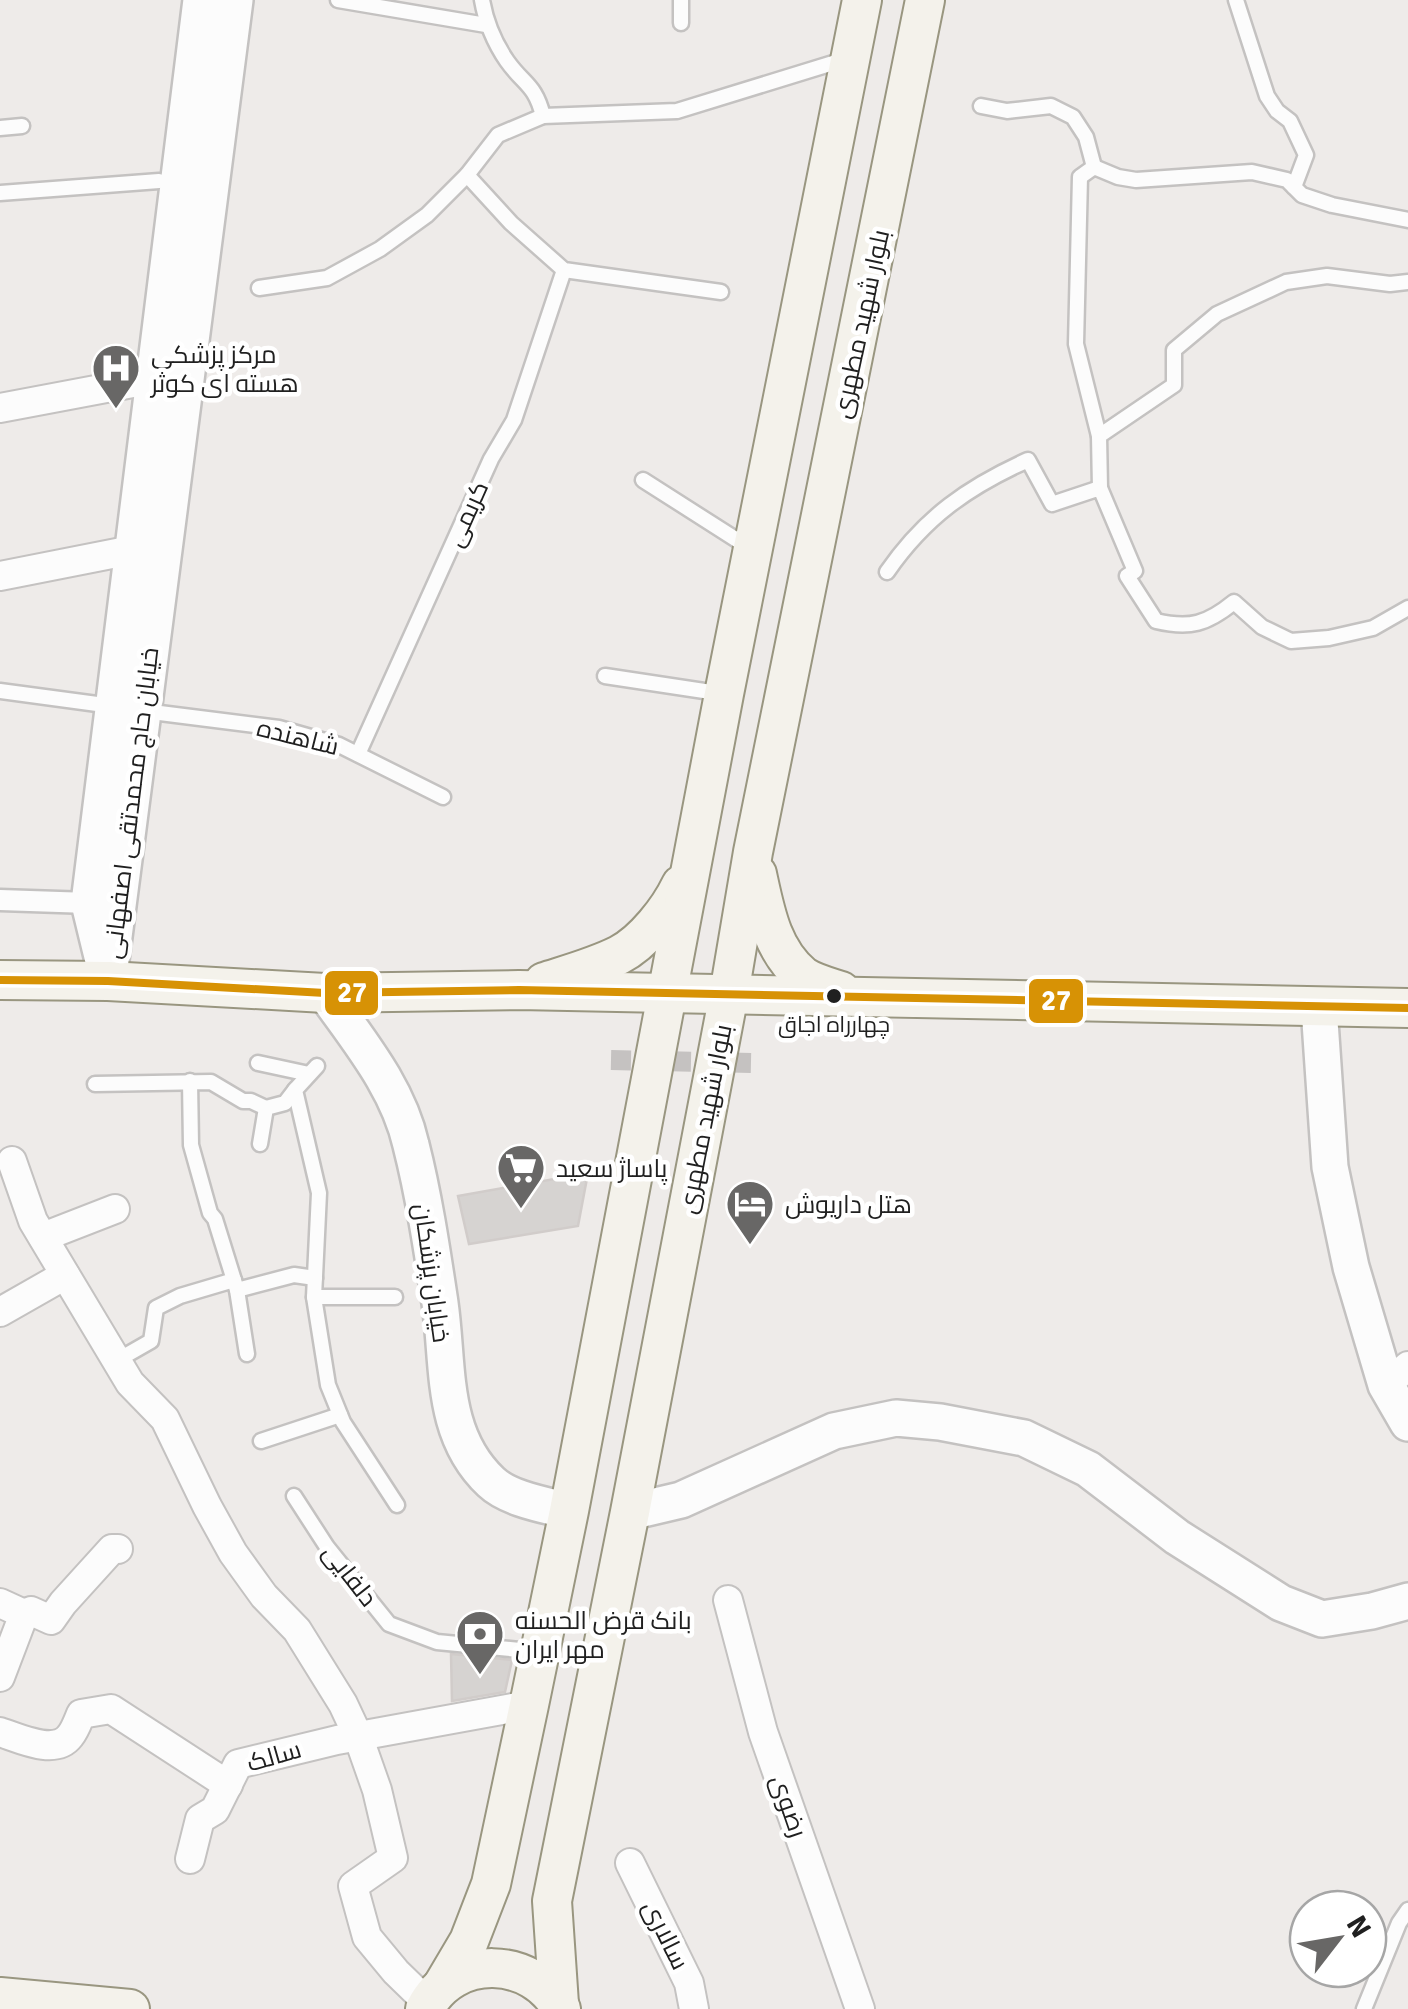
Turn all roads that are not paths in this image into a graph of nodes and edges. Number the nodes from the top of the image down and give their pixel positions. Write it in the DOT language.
graph roads {
  1 [pos="201,0"];
  2 [pos="234,0"];
  3 [pos="338,0"];
  4 [pos="482,0"];
  5 [pos="681,0"];
  6 [pos="862,0"];
  7 [pos="925,0"];
  8 [pos="1236,0"];
  9 [pos="682,22"];
  10 [pos="486,25"];
  11 [pos="851,58"];
  12 [pos="981,106"];
  13 [pos="544,116"];
  14 [pos="22,126"];
  15 [pos="0,128"];
  16 [pos="1094,166"];
  17 [pos="467,176"];
  18 [pos="160,182"];
  19 [pos="1294,188"];
  20 [pos="0,193"];
  21 [pos="1408,220"];
  22 [pos="564,270"];
  23 [pos="1408,282"];
  24 [pos="259,288"];
  25 [pos="805,288"];
  26 [pos="721,292"];
  27 [pos="866,298"];
  28 [pos="154,380"];
  29 [pos="0,408"];
  30 [pos="1099,436"];
  31 [pos="643,480"];
  32 [pos="1100,488"];
  33 [pos="132,550"];
  34 [pos="753,550"];
  35 [pos="887,572"];
  36 [pos="0,576"];
  37 [pos="1408,608"];
  38 [pos="739,619"];
  39 [pos="799,626"];
  40 [pos="605,676"];
  41 [pos="0,691"];
  42 [pos="724,694"];
  43 [pos="128,708"];
  44 [pos="358,754"];
  45 [pos="443,796"];
  46 [pos="753,852"];
  47 [pos="693,860"];
  48 [pos="0,900"];
  49 [pos="89,903"];
  50 [pos="0,980"];
  51 [pos="108,981"];
  52 [pos="519,990"];
  53 [pos="668,992"];
  54 [pos="324,993"];
  55 [pos="729,994"];
  56 [pos="852,995"];
  57 [pos="1319,1007"];
  58 [pos="1408,1008"];
  59 [pos="258,1063"];
  60 [pos="190,1081"];
  61 [pos="95,1084"];
  62 [pos="295,1090"];
  63 [pos="266,1108"];
  64 [pos="260,1144"];
  65 [pos="12,1160"];
  66 [pos="115,1209"];
  67 [pos="43,1237"];
  68 [pos="65,1275"];
  69 [pos="315,1278"];
  70 [pos="235,1285"];
  71 [pos="395,1296"];
  72 [pos="314,1297"];
  73 [pos="0,1312"];
  74 [pos="247,1354"];
  75 [pos="116,1360"];
  76 [pos="1397,1376"];
  77 [pos="340,1415"];
  78 [pos="1408,1422"];
  79 [pos="260,1442"];
  80 [pos="294,1496"];
  81 [pos="397,1505"];
  82 [pos="569,1510"];
  83 [pos="630,1512"];
  84 [pos="118,1549"];
  85 [pos="728,1600"];
  86 [pos="1408,1601"];
  87 [pos="12,1608"];
  88 [pos="540,1652"];
  89 [pos="0,1678"];
  90 [pos="529,1705"];
  91 [pos="0,1732"];
  92 [pos="358,1736"];
  93 [pos="228,1785"];
  94 [pos="190,1859"];
  95 [pos="630,1863"];
  96 [pos="1408,1910"];
  97 [pos="0,1997"];
  98 [pos="432,1999"];
  99 [pos="51,2005"];
  100 [pos="560,2006"];
  101 [pos="130,2009"];
  102 [pos="694,2009"];
  103 [pos="860,2009"];
  104 [pos="1364,2009"];
  1 -- 28 [label="street, خیابان حاج محمدتقی اصفهانی"];
  2 -- 43 [label="street, خیابان حاج محمدتقی اصفهانی"];
  3 -- 10 [label="lane"];
  4 -- 10 [label="lane"];
  5 -- 9 [label="lane"];
  6 -- 11 [label="main road"];
  7 -- 27 [label="main road, بلوار شهید مطهری"];
  8 -- 19 [label="lane"];
  10 -- 13 [label="lane"];
  11 -- 13 [label="lane"];
  11 -- 25 [label="main road"];
  12 -- 16 [label="lane"];
  13 -- 17 [label="lane"];
  14 -- 15 [label="lane"];
  16 -- 19 [label="lane"];
  16 -- 30 [label="lane"];
  17 -- 22 [label="lane"];
  17 -- 24 [label="lane"];
  18 -- 20 [label="lane"];
  19 -- 21 [label="lane"];
  22 -- 26 [label="lane"];
  22 -- 44 [label="lane, کریمی"];
  23 -- 30 [label="lane"];
  25 -- 27 [label="main road"];
  25 -- 34 [label="main road"];
  27 -- 39 [label="main road, بلوار شهید مطهری"];
  28 -- 29 [label="street"];
  28 -- 33 [label="street, خیابان حاج محمدتقی اصفهانی"];
  30 -- 32 [label="lane"];
  31 -- 34 [label="lane"];
  32 -- 35 [label="lane"];
  32 -- 37 [label="lane"];
  33 -- 36 [label="street"];
  33 -- 43 [label="street, خیابان حاج محمدتقی اصفهانی"];
  34 -- 38 [label="main road"];
  38 -- 39 [label="main road"];
  38 -- 42 [label="main road"];
  39 -- 46 [label="main road, بلوار شهید مطهری"];
  40 -- 42 [label="lane"];
  41 -- 43 [label="lane, شاهنده"];
  42 -- 47 [label="main road"];
  43 -- 44 [label="lane, شاهنده"];
  43 -- 49 [label="street, خیابان حاج محمدتقی اصفهانی"];
  43 -- 51 [label="street, خیابان حاج محمدتقی اصفهانی"];
  44 -- 45 [label="lane, شاهنده"];
  46 -- 55 [label="main road, بلوار شهید مطهری"];
  46 -- 56 [label="main road"];
  47 -- 52 [label="main road"];
  47 -- 53 [label="main road"];
  48 -- 49 [label="street"];
  49 -- 51 [label="street, خیابان حاج محمدتقی اصفهانی"];
  50 -- 51 [label="main road"];
  51 -- 54 [label="main road"];
  52 -- 53 [label="main road"];
  52 -- 54 [label="main road"];
  53 -- 55 [label="main road"];
  53 -- 82 [label="main road"];
  54 -- 82 [label="street, خیابان پزشکان"];
  55 -- 56 [label="main road"];
  55 -- 83 [label="main road, بلوار شهید مطهری"];
  56 -- 57 [label="main road"];
  57 -- 58 [label="main road"];
  57 -- 76 [label="street"];
  59 -- 62 [label="lane"];
  60 -- 61 [label="lane"];
  60 -- 63 [label="lane"];
  60 -- 70 [label="lane"];
  62 -- 63 [label="lane"];
  62 -- 69 [label="lane"];
  63 -- 64 [label="lane"];
  65 -- 67 [label="street"];
  66 -- 67 [label="street"];
  67 -- 68 [label="street"];
  68 -- 73 [label="street"];
  68 -- 75 [label="street"];
  69 -- 70 [label="lane"];
  69 -- 72 [label="lane"];
  70 -- 74 [label="lane"];
  70 -- 75 [label="lane"];
  71 -- 72 [label="lane"];
  72 -- 77 [label="lane"];
  75 -- 92 [label="street"];
  76 -- 78 [label="street"];
  77 -- 79 [label="lane"];
  77 -- 81 [label="lane"];
  80 -- 88 [label="lane, دلفایی"];
  82 -- 83 [label="main road"];
  82 -- 88 [label="main road"];
  83 -- 86 [label="street"];
  83 -- 100 [label="main road, بلوار شهید مطهری"];
  84 -- 87 [label="street"];
  85 -- 103 [label="street, رضوی"];
  87 -- 89 [label="street"];
  88 -- 90 [label="main road"];
  90 -- 92 [label="street"];
  90 -- 98 [label="main road"];
  91 -- 93 [label="street"];
  92 -- 93 [label="street, سالک"];
  92 -- 98 [label="street"];
  93 -- 94 [label="street, سالک"];
  95 -- 102 [label="street, سالاری"];
  96 -- 104 [label="lane"];
  97 -- 99 [label="main road"];
  98 -- 100 [label="main road"];
  99 -- 101 [label="main road"];
}
